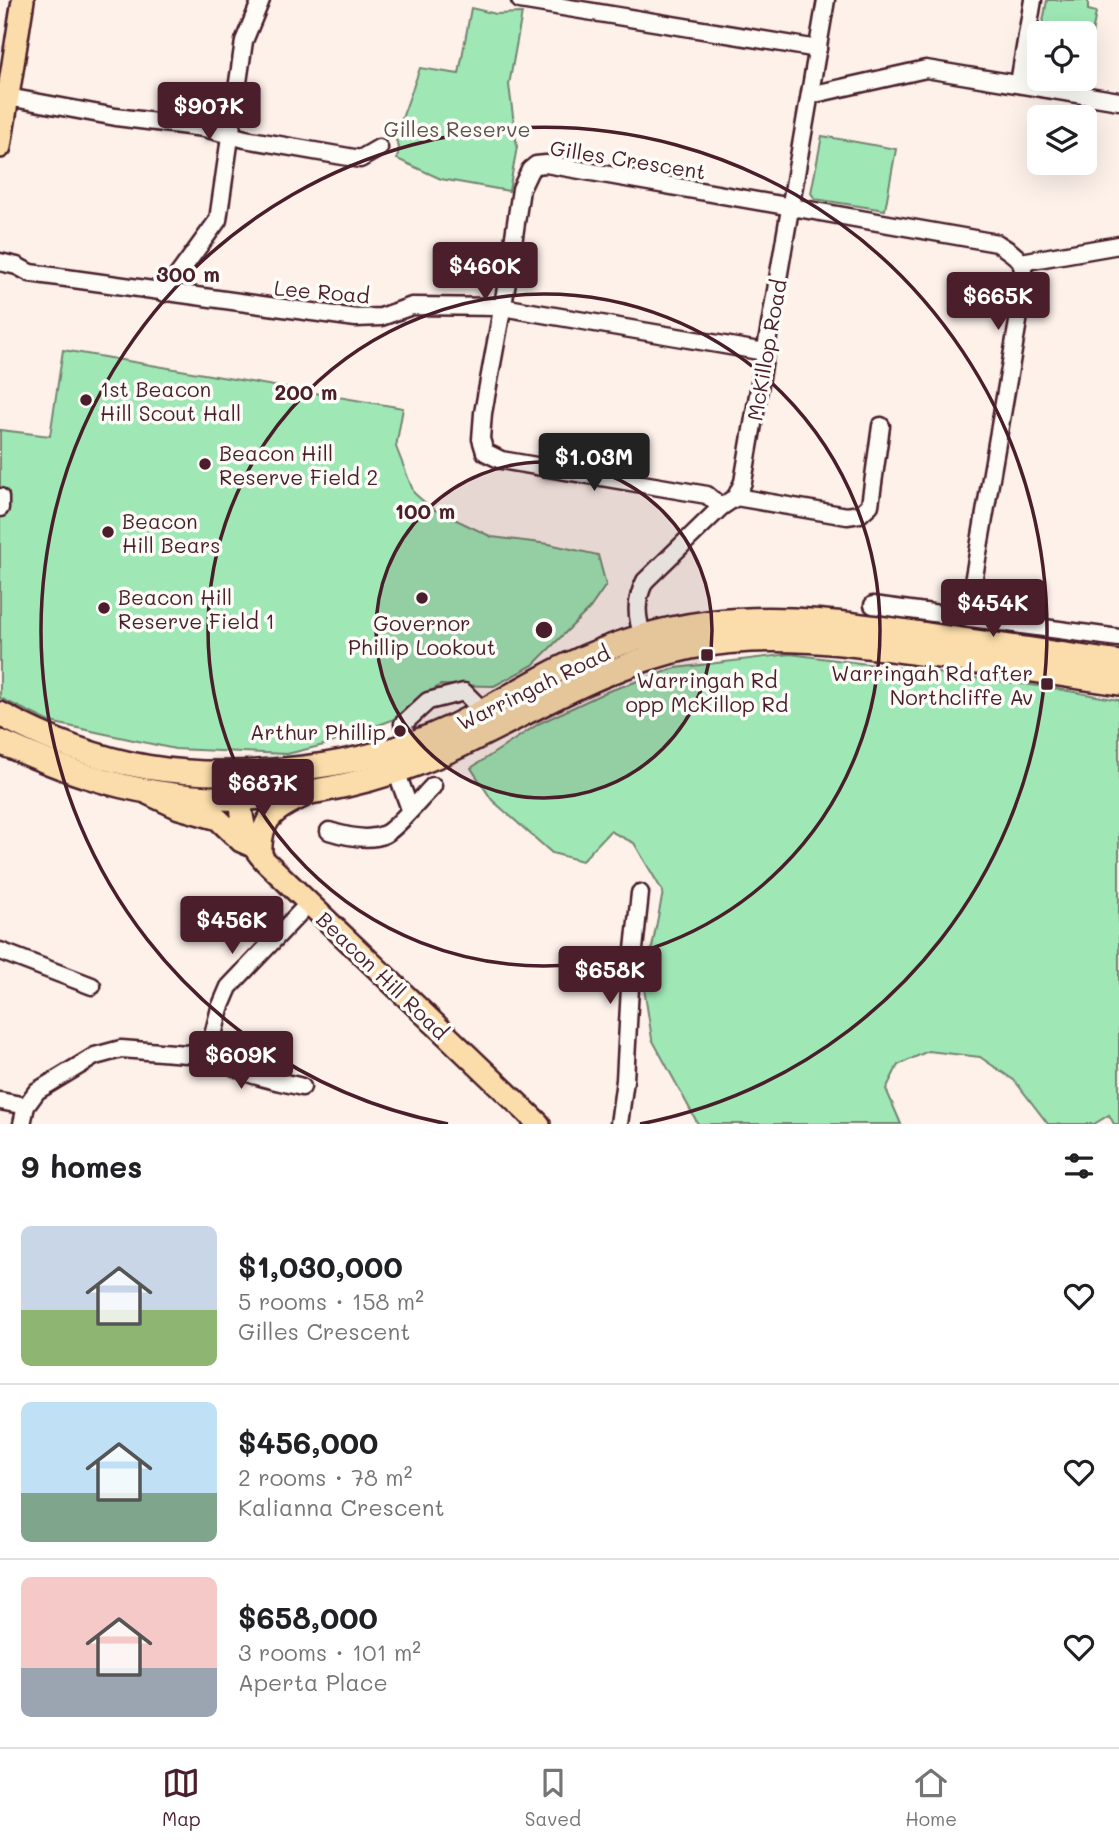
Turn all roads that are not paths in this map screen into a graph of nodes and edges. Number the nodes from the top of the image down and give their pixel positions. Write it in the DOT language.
graph roads {
  1 [pos="23,0"];
  2 [pos="261,0"];
  3 [pos="520,0"];
  4 [pos="826,0"];
  5 [pos="1033,0"];
  6 [pos="818,49"];
  7 [pos="1019,83"];
  8 [pos="810,95"];
  9 [pos="8,97"];
  10 [pos="1119,101"];
  11 [pos="229,133"];
  12 [pos="0,147"];
  13 [pos="379,148"];
  14 [pos="791,207"];
  15 [pos="1119,245"];
  16 [pos="0,262"];
  17 [pos="1021,262"];
  18 [pos="166,293"];
  19 [pos="502,307"];
  20 [pos="765,352"];
  21 [pos="881,426"];
  22 [pos="0,497"];
  23 [pos="736,497"];
  24 [pos="721,507"];
  25 [pos="0,508"];
  26 [pos="873,605"];
  27 [pos="967,617"];
  28 [pos="1112,637"];
  29 [pos="647,647"];
  30 [pos="1110,661"];
  31 [pos="1119,683"];
  32 [pos="484,712"];
  33 [pos="0,714"];
  34 [pos="0,742"];
  35 [pos="409,744"];
  36 [pos="396,771"];
  37 [pos="242,775"];
  38 [pos="433,786"];
  39 [pos="140,789"];
  40 [pos="310,793"];
  41 [pos="241,799"];
  42 [pos="410,809"];
  43 [pos="329,831"];
  44 [pos="256,851"];
  45 [pos="640,893"];
  46 [pos="308,904"];
  47 [pos="0,951"];
  48 [pos="92,986"];
  49 [pos="206,1046"];
  50 [pos="302,1087"];
  51 [pos="0,1101"];
  52 [pos="26,1106"];
  53 [pos="22,1124"];
  54 [pos="539,1124"];
  55 [pos="619,1124"];
  1 -- 9 [label="main road"];
  2 -- 11 [label="street"];
  3 -- 6 [label="street"];
  4 -- 6 [label="street, McKillop Road"];
  5 -- 7 [label="street"];
  6 -- 8 [label="street, McKillop Road"];
  7 -- 8 [label="street"];
  7 -- 10 [label="street"];
  8 -- 14 [label="street, McKillop Road"];
  9 -- 11 [label="street"];
  9 -- 12 [label="main road"];
  11 -- 13 [label="street"];
  11 -- 18 [label="street"];
  14 -- 17 [label="street"];
  14 -- 19 [label="street, Gilles Crescent"];
  14 -- 20 [label="street, McKillop Road"];
  15 -- 17 [label="street"];
  16 -- 18 [label="street, Lee Road"];
  17 -- 27 [label="street"];
  18 -- 19 [label="street, Lee Road"];
  19 -- 20 [label="street, Lee Road"];
  19 -- 24 [label="street, Gilles Crescent"];
  20 -- 23 [label="street, McKillop Road"];
  21 -- 23 [label="street"];
  22 -- 25 [label="street"];
  23 -- 24 [label="street"];
  24 -- 29 [label="street"];
  26 -- 27 [label="street"];
  27 -- 28 [label="street"];
  28 -- 30 [label="street"];
  29 -- 30 [label="highway, Warringah Road"];
  29 -- 31 [label="highway, Warringah Road"];
  29 -- 32 [label="highway, Warringah Road"];
  29 -- 36 [label="highway, Warringah Road"];
  32 -- 35 [label="highway, Warringah Road"];
  32 -- 35 [label="street"];
  33 -- 37 [label="highway, Warringah Road"];
  34 -- 39 [label="highway, Warringah Road"];
  35 -- 37 [label="highway, Warringah Road"];
  36 -- 40 [label="highway, Warringah Road"];
  36 -- 42 [label="street"];
  37 -- 41 [label="highway, Beacon Hill Road"];
  38 -- 42 [label="street"];
  39 -- 41 [label="highway, Warringah Road"];
  39 -- 44 [label="main road, Warringah Road"];
  40 -- 41 [label="highway, Warringah Road"];
  40 -- 44 [label="main road"];
  41 -- 44 [label="main road, Beacon Hill Road"];
  42 -- 43 [label="street"];
  44 -- 46 [label="main road, Beacon Hill Road"];
  45 -- 55 [label="street"];
  46 -- 49 [label="street"];
  46 -- 54 [label="main road, Beacon Hill Road"];
  47 -- 48 [label="street"];
  49 -- 50 [label="street"];
  49 -- 52 [label="street"];
  51 -- 52 [label="street"];
  52 -- 53 [label="street"];
}
